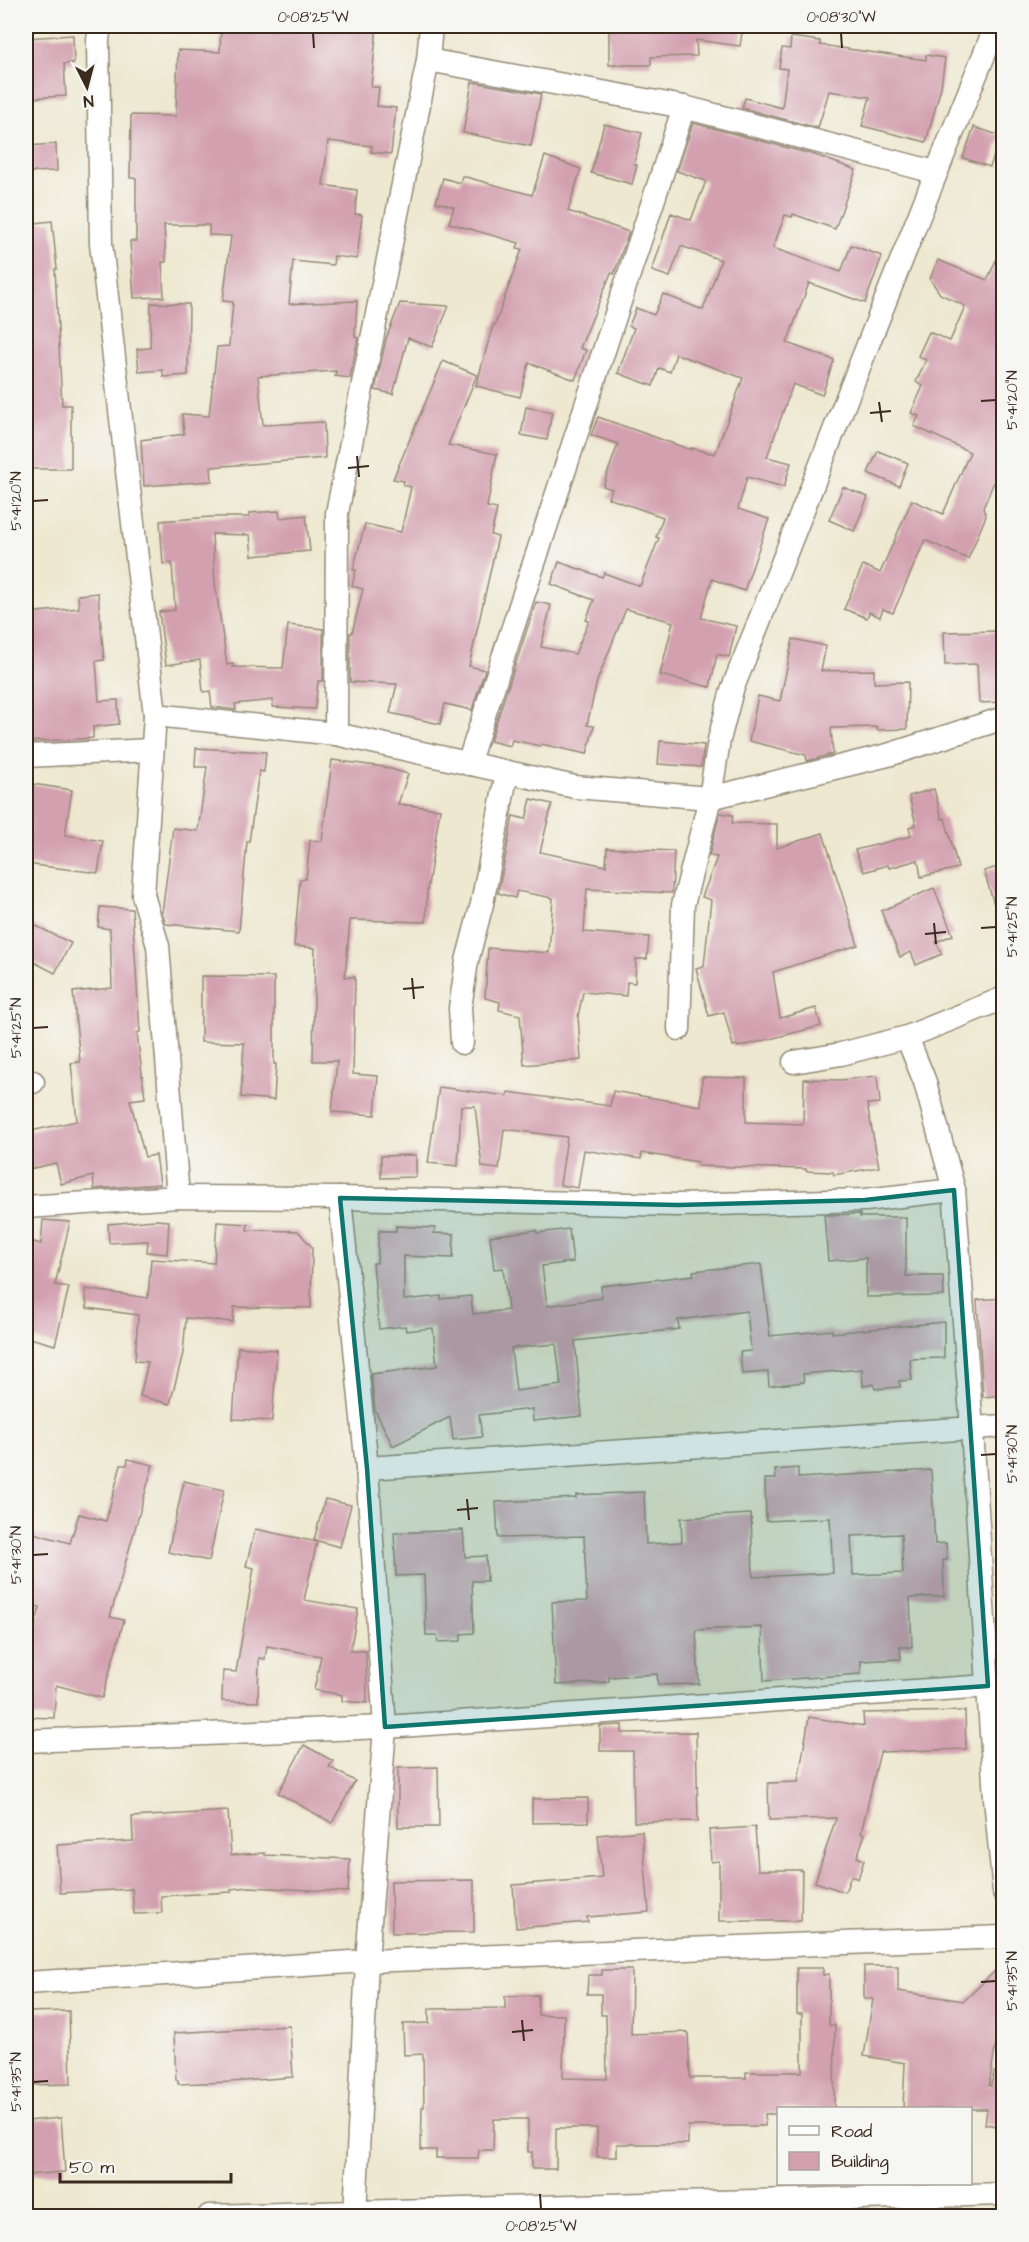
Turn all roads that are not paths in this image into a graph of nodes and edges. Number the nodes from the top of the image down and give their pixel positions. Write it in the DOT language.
graph roads {
  1 [pos="100,26"];
  2 [pos="431,26"];
  3 [pos="996,26"];
  4 [pos="428,60"];
  5 [pos="684,108"];
  6 [pos="935,172"];
  7 [pos="154,715"];
  8 [pos="1004,718"];
  9 [pos="336,734"];
  10 [pos="151,750"];
  11 [pos="26,756"];
  12 [pos="468,764"];
  13 [pos="507,772"];
  14 [pos="710,798"];
  15 [pos="1004,998"];
  16 [pos="679,1029"];
  17 [pos="907,1037"];
  18 [pos="462,1043"];
  19 [pos="794,1062"];
  20 [pos="954,1190"];
  21 [pos="178,1197"];
  22 [pos="340,1198"];
  23 [pos="26,1207"];
  24 [pos="1004,1426"];
  25 [pos="972,1429"];
  26 [pos="367,1468"];
  27 [pos="988,1686"];
  28 [pos="385,1727"];
  29 [pos="26,1741"];
  30 [pos="1004,1892"];
  31 [pos="1004,1937"];
  32 [pos="367,1961"];
  33 [pos="26,1983"];
  34 [pos="1004,2194"];
  35 [pos="355,2214"];
  36 [pos="208,2217"];
  1 -- 7 [label="street"];
  2 -- 4 [label="street"];
  3 -- 6 [label="street"];
  4 -- 5 [label="street"];
  4 -- 9 [label="street"];
  5 -- 6 [label="street"];
  5 -- 12 [label="street"];
  6 -- 14 [label="street"];
  7 -- 9 [label="street"];
  7 -- 10 [label="street"];
  8 -- 14 [label="street"];
  9 -- 12 [label="street"];
  10 -- 11 [label="street"];
  10 -- 21 [label="street"];
  12 -- 13 [label="street"];
  13 -- 14 [label="street"];
  13 -- 18 [label="street"];
  14 -- 16 [label="street"];
  15 -- 17 [label="street"];
  17 -- 19 [label="street"];
  17 -- 20 [label="street"];
  20 -- 22 [label="street"];
  20 -- 25 [label="street"];
  21 -- 22 [label="street"];
  21 -- 23 [label="street"];
  22 -- 26 [label="street"];
  24 -- 25 [label="street"];
  25 -- 26 [label="street"];
  25 -- 27 [label="street"];
  26 -- 28 [label="street"];
  27 -- 28 [label="street"];
  27 -- 30 [label="street"];
  28 -- 29 [label="street"];
  28 -- 32 [label="street"];
  31 -- 32 [label="street"];
  32 -- 33 [label="street"];
  32 -- 35 [label="street"];
  34 -- 35 [label="street"];
  35 -- 36 [label="street"];
}
